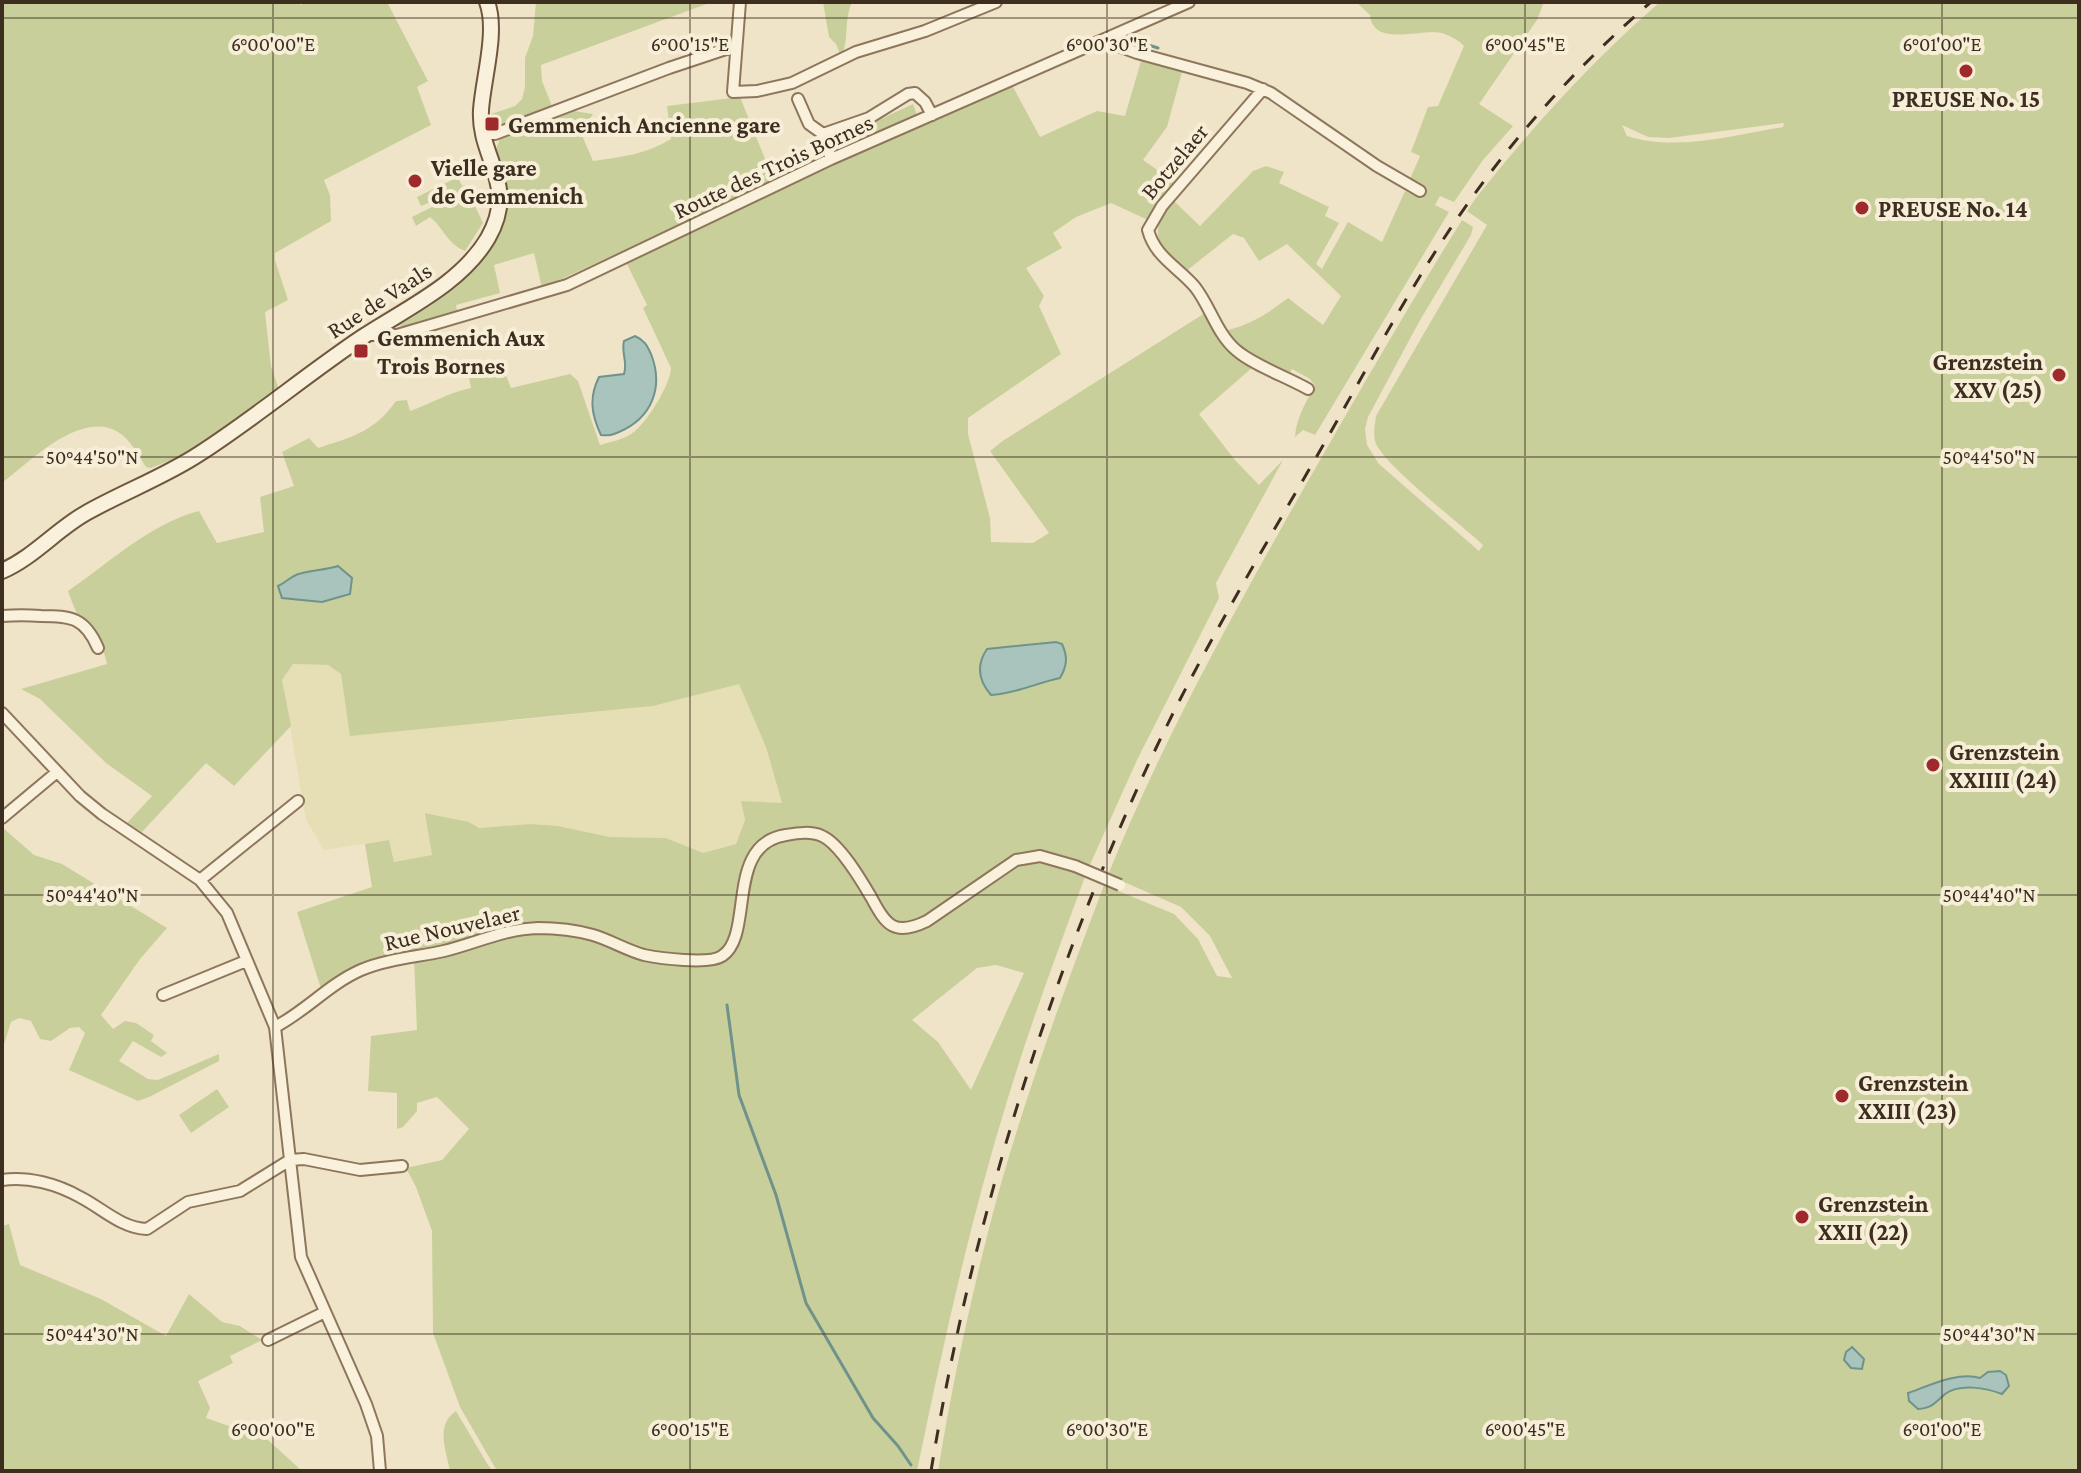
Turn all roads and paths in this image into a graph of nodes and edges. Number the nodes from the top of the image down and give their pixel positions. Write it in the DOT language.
graph roads {
  1 [pos="487,2"];
  2 [pos="740,2"];
  3 [pos="996,2"];
  4 [pos="1189,2"];
  5 [pos="1102,40"];
  6 [pos="735,46"];
  7 [pos="1263,89"];
  8 [pos="798,99"];
  9 [pos="932,115"];
  10 [pos="484,134"];
  11 [pos="823,134"];
  12 [pos="831,159"];
  13 [pos="1420,191"];
  14 [pos="365,335"];
  15 [pos="1308,389"];
  16 [pos="2,571"];
  17 [pos="2,616"];
  18 [pos="98,648"];
  19 [pos="2,713"];
  20 [pos="57,772"];
  21 [pos="298,801"];
  22 [pos="2,818"];
  23 [pos="200,880"];
  24 [pos="1120,885"];
  25 [pos="246,961"];
  26 [pos="163,995"];
  27 [pos="275,1027"];
  28 [pos="290,1160"];
  29 [pos="402,1166"];
  30 [pos="2,1180"];
  31 [pos="325,1312"];
  32 [pos="268,1340"];
  33 [pos="380,1471"];
  1 -- 10 [label="main road, Rue de Vaals"];
  2 -- 6 [label="street"];
  3 -- 6 [label="street"];
  4 -- 5 [label="street, Route des Trois Bornes"];
  5 -- 7 [label="street"];
  5 -- 9 [label="street, Route des Trois Bornes"];
  6 -- 10 [label="street"];
  7 -- 13 [label="street"];
  7 -- 15 [label="street, Botzelaer"];
  8 -- 11 [label="street"];
  9 -- 11 [label="street"];
  9 -- 12 [label="street, Route des Trois Bornes"];
  10 -- 14 [label="main road, Rue de Vaals"];
  11 -- 12 [label="street"];
  12 -- 14 [label="street, Route des Trois Bornes"];
  14 -- 16 [label="main road, Rue de Vaals"];
  17 -- 18 [label="street"];
  19 -- 20 [label="street"];
  20 -- 22 [label="street"];
  20 -- 23 [label="street"];
  21 -- 23 [label="street"];
  23 -- 25 [label="street"];
  24 -- 27 [label="street, Rue Nouvelaer, bridge"];
  25 -- 26 [label="street"];
  25 -- 27 [label="street"];
  27 -- 28 [label="street"];
  28 -- 29 [label="street"];
  28 -- 30 [label="street"];
  28 -- 31 [label="street"];
  31 -- 32 [label="street"];
  31 -- 33 [label="street"];
}
